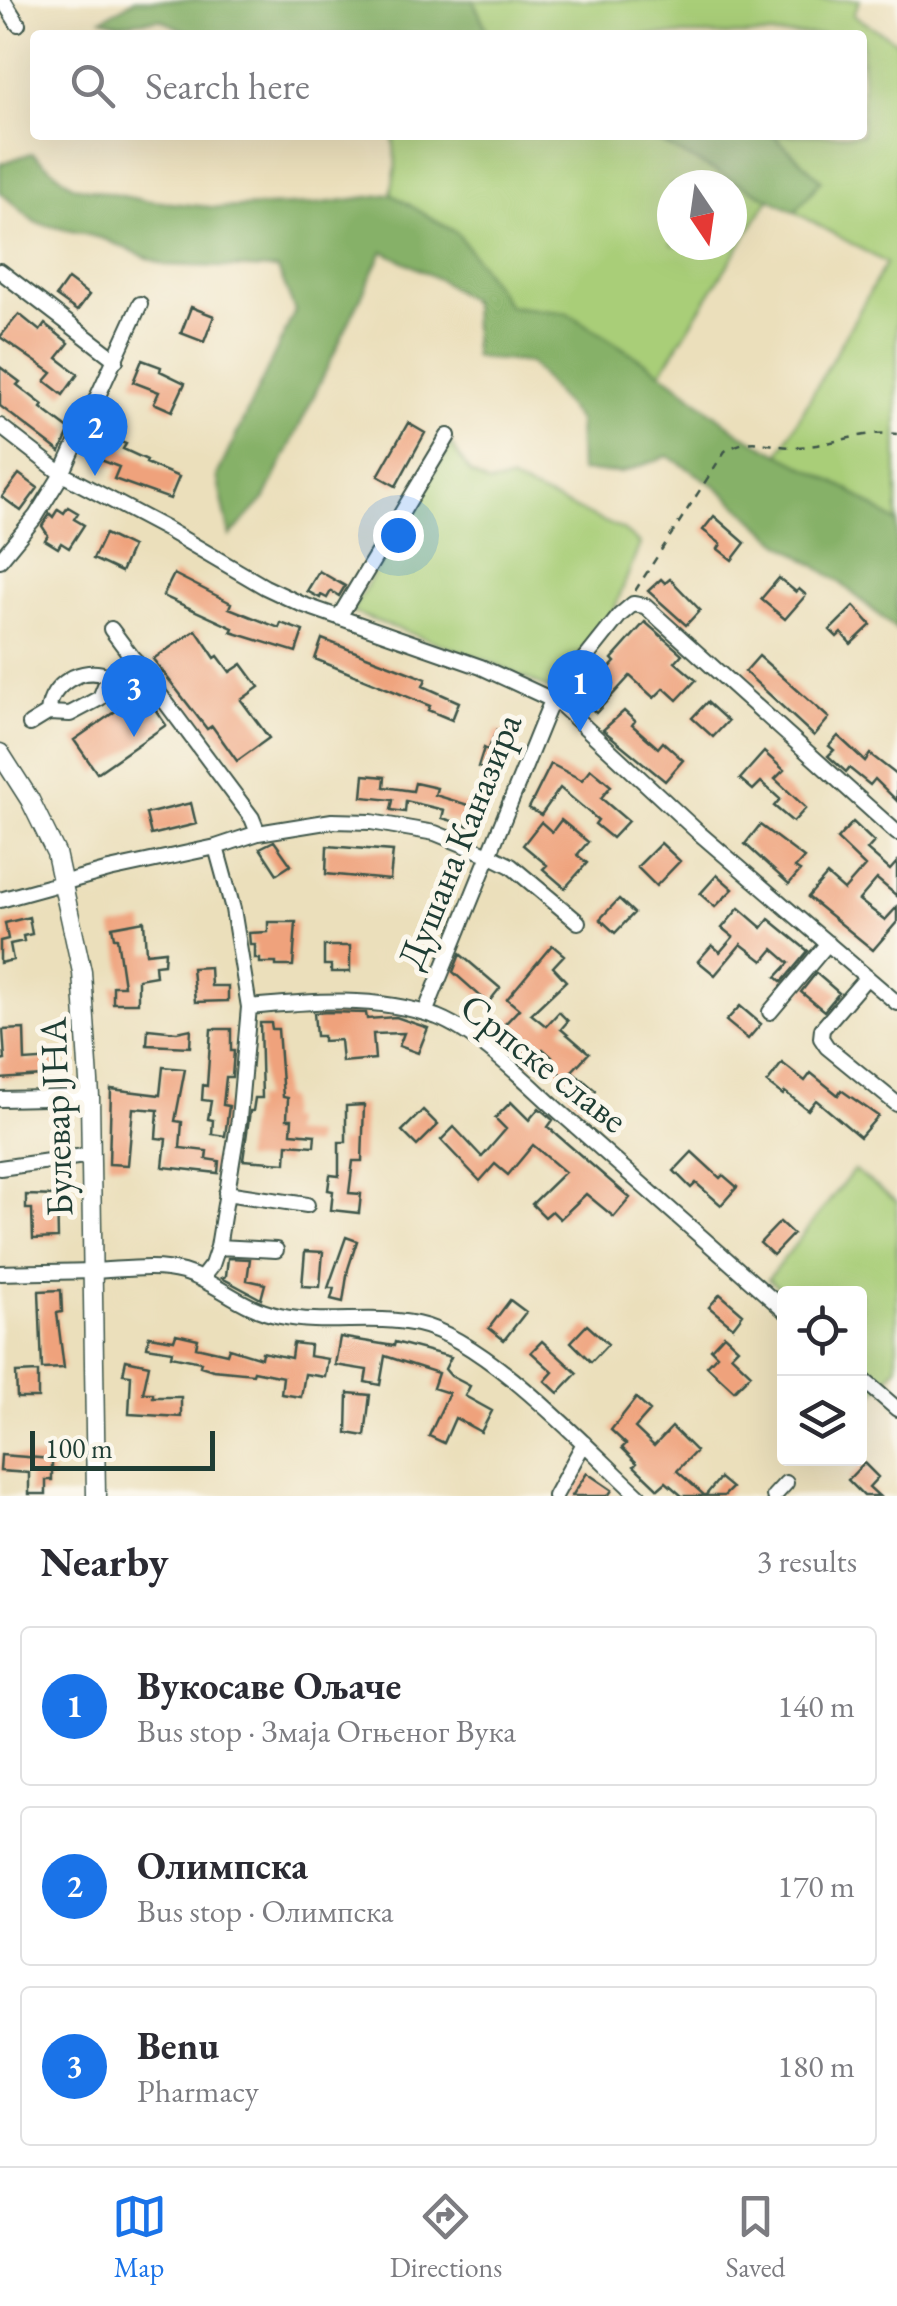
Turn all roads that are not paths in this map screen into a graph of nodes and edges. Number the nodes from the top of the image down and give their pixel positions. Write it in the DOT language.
graph roads {
  1 [pos="3,0"];
  2 [pos="18,24"];
  3 [pos="0,271"];
  4 [pos="140,304"];
  5 [pos="116,360"];
  6 [pos="0,426"];
  7 [pos="448,436"];
  8 [pos="62,474"];
  9 [pos="0,560"];
  10 [pos="339,617"];
  11 [pos="111,628"];
  12 [pos="134,660"];
  13 [pos="109,676"];
  14 [pos="553,699"];
  15 [pos="48,714"];
  16 [pos="30,724"];
  17 [pos="0,753"];
  18 [pos="258,833"];
  19 [pos="897,833"];
  20 [pos="216,847"];
  21 [pos="489,855"];
  22 [pos="64,882"];
  23 [pos="0,900"];
  24 [pos="578,922"];
  25 [pos="828,943"];
  26 [pos="867,977"];
  27 [pos="897,1003"];
  28 [pos="249,1007"];
  29 [pos="770,1012"];
  30 [pos="425,1013"];
  31 [pos="90,1097"];
  32 [pos="0,1099"];
  33 [pos="897,1104"];
  34 [pos="92,1155"];
  35 [pos="0,1168"];
  36 [pos="226,1194"];
  37 [pos="307,1205"];
  38 [pos="218,1247"];
  39 [pos="276,1250"];
  40 [pos="92,1271"];
  41 [pos="0,1273"];
  42 [pos="201,1279"];
  43 [pos="777,1304"];
  44 [pos="867,1383"];
  45 [pos="897,1409"];
  46 [pos="584,1443"];
  47 [pos="786,1482"];
  48 [pos="96,1496"];
  49 [pos="555,1496"];
  50 [pos="639,1496"];
  51 [pos="774,1496"];
  1 -- 2 [label="street"];
  3 -- 5 [label="street"];
  4 -- 5 [label="street"];
  5 -- 8 [label="street"];
  6 -- 8 [label="street"];
  7 -- 10 [label="street"];
  8 -- 9 [label="street"];
  8 -- 10 [label="street"];
  10 -- 14 [label="street"];
  11 -- 12 [label="street"];
  12 -- 13 [label="street"];
  12 -- 18 [label="street"];
  13 -- 15 [label="street"];
  13 -- 15 [label="street"];
  14 -- 19 [label="street, Душана Каназира"];
  14 -- 21 [label="street, Душана Каназира"];
  14 -- 25 [label="street"];
  15 -- 16 [label="street"];
  17 -- 22 [label="main road, Булевар ЈНА"];
  18 -- 20 [label="street"];
  18 -- 21 [label="street"];
  20 -- 22 [label="street"];
  20 -- 28 [label="street"];
  21 -- 24 [label="street"];
  21 -- 30 [label="street, Душана Каназира"];
  22 -- 23 [label="street"];
  22 -- 31 [label="main road, Булевар ЈНА"];
  25 -- 26 [label="street"];
  25 -- 29 [label="street"];
  26 -- 27 [label="street"];
  26 -- 33 [label="street"];
  28 -- 30 [label="street, Српске славе"];
  28 -- 36 [label="street"];
  30 -- 43 [label="street, Српске славе"];
  31 -- 32 [label="street"];
  31 -- 34 [label="main road, Булевар ЈНА"];
  34 -- 35 [label="street"];
  34 -- 40 [label="main road, Булевар ЈНА"];
  36 -- 37 [label="street"];
  36 -- 38 [label="street"];
  38 -- 39 [label="street"];
  38 -- 42 [label="street"];
  40 -- 41 [label="street"];
  40 -- 42 [label="street"];
  40 -- 48 [label="main road, Булевар ЈНА"];
  42 -- 46 [label="street"];
  44 -- 45 [label="street"];
  46 -- 49 [label="street"];
  46 -- 50 [label="street"];
  47 -- 51 [label="street"];
}
